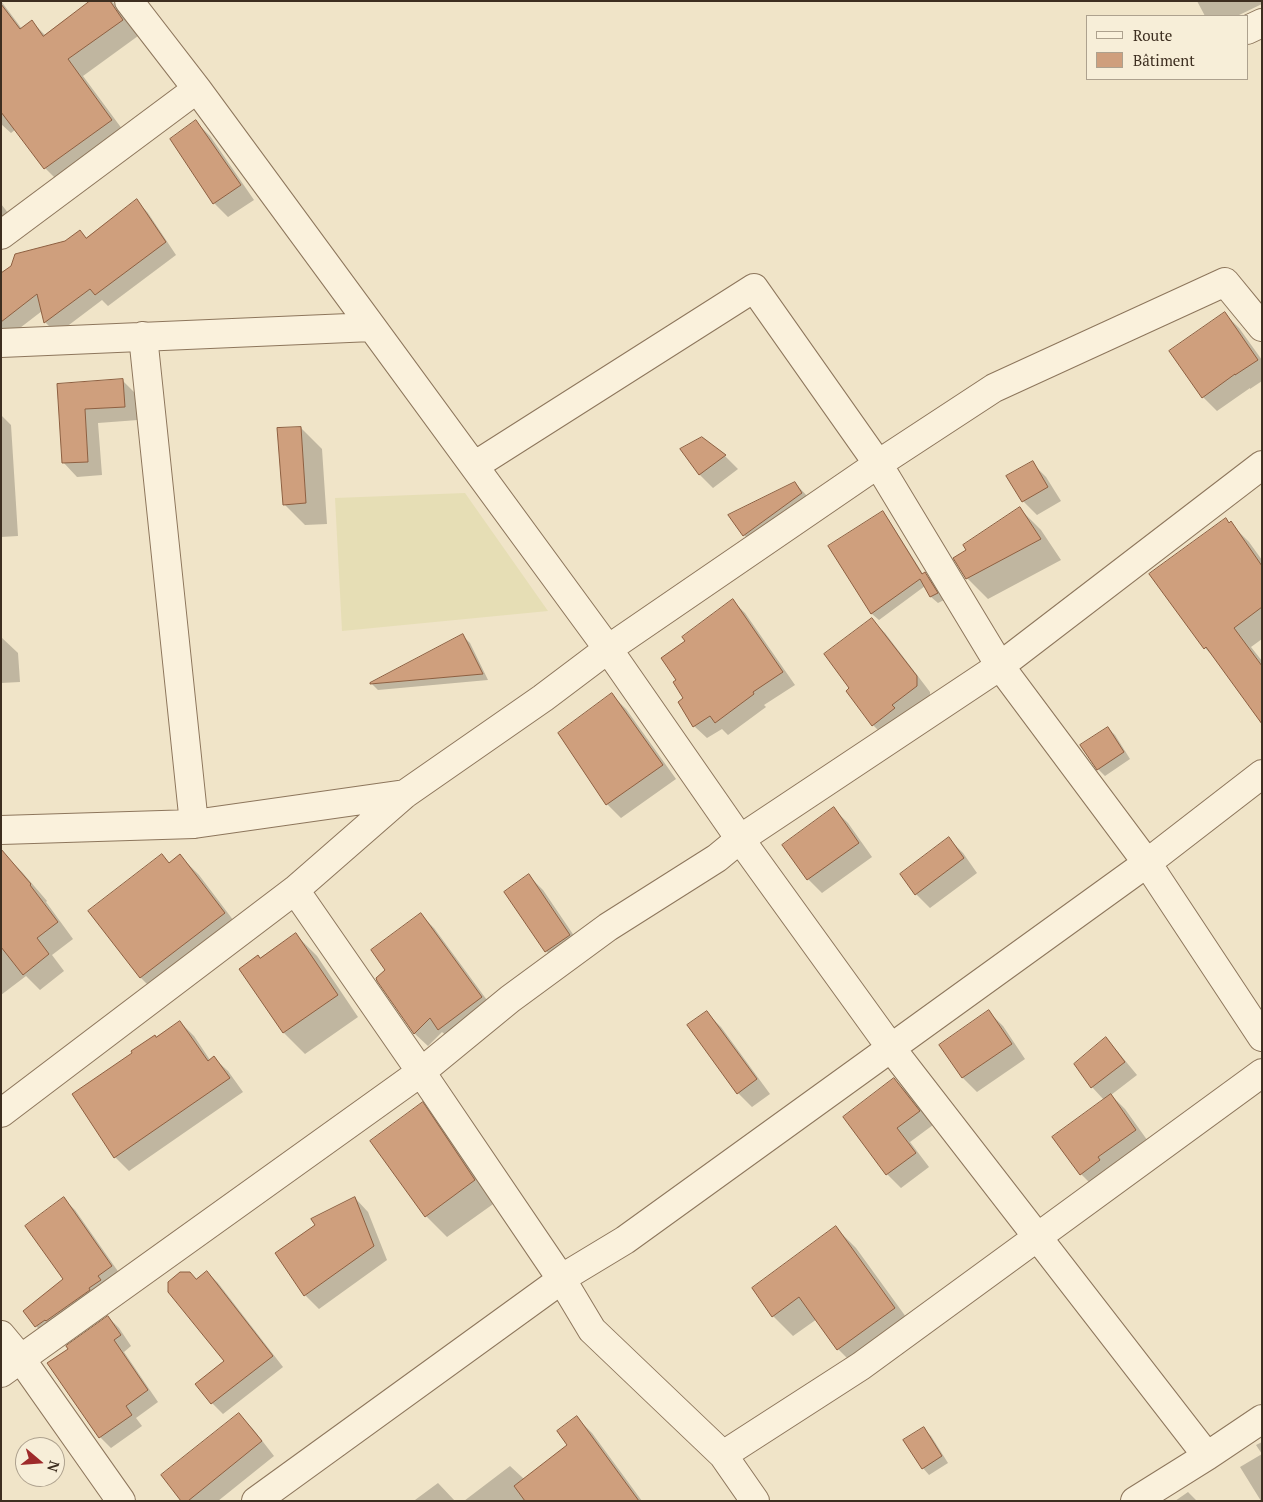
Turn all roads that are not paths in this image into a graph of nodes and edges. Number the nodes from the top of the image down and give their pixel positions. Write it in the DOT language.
graph roads {
  1 [pos="129,1"];
  2 [pos="1262,23"];
  3 [pos="1248,30"];
  4 [pos="197,89"];
  5 [pos="1,235"];
  6 [pos="372,327"];
  7 [pos="1262,327"];
  8 [pos="143,336"];
  9 [pos="1,343"];
  10 [pos="878,464"];
  11 [pos="1262,465"];
  12 [pos="474,466"];
  13 [pos="608,649"];
  14 [pos="1000,666"];
  15 [pos="1262,774"];
  16 [pos="405,794"];
  17 [pos="194,824"];
  18 [pos="1,830"];
  19 [pos="740,839"];
  20 [pos="1147,863"];
  21 [pos="295,890"];
  22 [pos="1262,1037"];
  23 [pos="891,1048"];
  24 [pos="421,1072"];
  25 [pos="1262,1073"];
  26 [pos="1,1113"];
  27 [pos="1038,1237"];
  28 [pos="562,1280"];
  29 [pos="1,1335"];
  30 [pos="11,1366"];
  31 [pos="1262,1419"];
  32 [pos="723,1455"];
  33 [pos="1207,1456"];
  34 [pos="121,1501"];
  35 [pos="256,1501"];
  36 [pos="755,1501"];
  37 [pos="1136,1501"];
  1 -- 4 [label="street"];
  2 -- 3 [label="street"];
  4 -- 5 [label="street"];
  4 -- 6 [label="street"];
  6 -- 8 [label="street"];
  6 -- 12 [label="street"];
  7 -- 10 [label="street"];
  8 -- 9 [label="street"];
  8 -- 17 [label="street"];
  10 -- 12 [label="street"];
  10 -- 13 [label="street"];
  10 -- 14 [label="street"];
  11 -- 14 [label="street"];
  12 -- 13 [label="street"];
  13 -- 16 [label="street"];
  13 -- 19 [label="street"];
  14 -- 19 [label="street"];
  14 -- 20 [label="street"];
  15 -- 20 [label="street"];
  16 -- 17 [label="street"];
  16 -- 21 [label="street"];
  17 -- 18 [label="street"];
  19 -- 23 [label="street"];
  19 -- 24 [label="street"];
  20 -- 22 [label="street"];
  20 -- 23 [label="street"];
  21 -- 24 [label="street"];
  21 -- 26 [label="street"];
  23 -- 27 [label="street"];
  23 -- 28 [label="street"];
  24 -- 28 [label="street"];
  24 -- 30 [label="street"];
  25 -- 27 [label="street"];
  27 -- 32 [label="street"];
  27 -- 33 [label="street"];
  28 -- 32 [label="street"];
  28 -- 35 [label="street"];
  29 -- 30 [label="street"];
  30 -- 34 [label="street"];
  31 -- 33 [label="street"];
  32 -- 36 [label="street"];
  33 -- 37 [label="street"];
}
